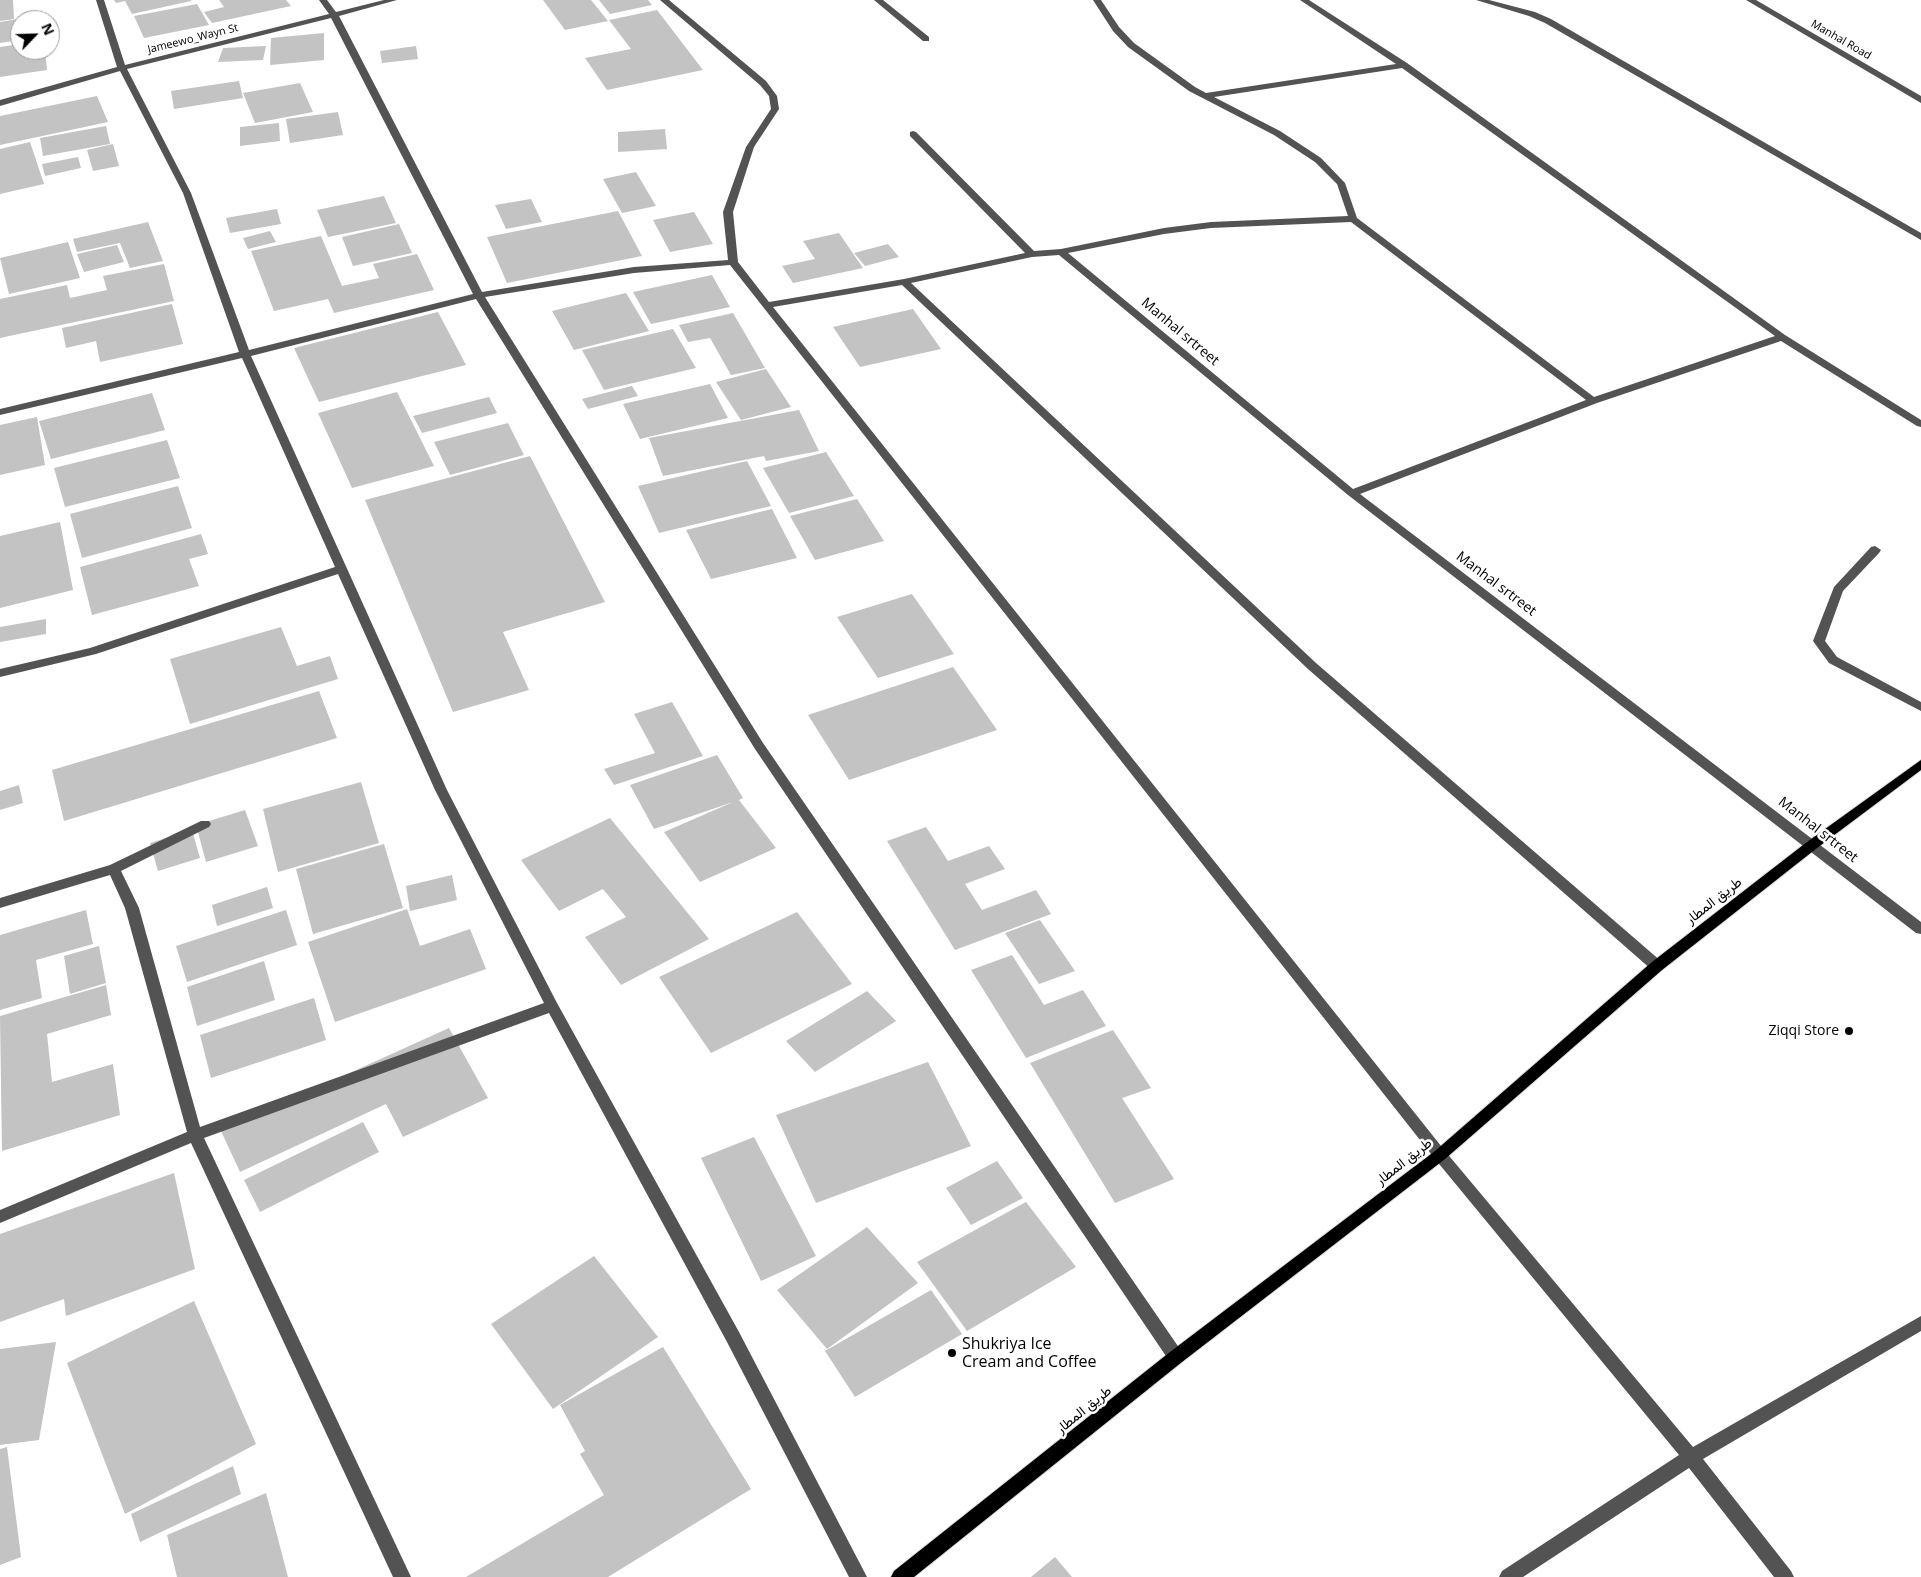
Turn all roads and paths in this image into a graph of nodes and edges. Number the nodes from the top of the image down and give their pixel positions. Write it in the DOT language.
graph roads {
  1 [pos="100,0"];
  2 [pos="323,0"];
  3 [pos="393,0"];
  4 [pos="664,0"];
  5 [pos="878,0"];
  6 [pos="1097,0"];
  7 [pos="1304,0"];
  8 [pos="1480,0"];
  9 [pos="1750,0"];
  10 [pos="334,15"];
  11 [pos="926,39"];
  12 [pos="1404,65"];
  13 [pos="122,68"];
  14 [pos="1204,96"];
  15 [pos="1921,100"];
  16 [pos="0,103"];
  17 [pos="913,134"];
  18 [pos="1353,219"];
  19 [pos="1921,237"];
  20 [pos="1061,252"];
  21 [pos="1032,254"];
  22 [pos="733,262"];
  23 [pos="904,282"];
  24 [pos="479,295"];
  25 [pos="766,305"];
  26 [pos="1782,337"];
  27 [pos="244,354"];
  28 [pos="1593,401"];
  29 [pos="0,412"];
  30 [pos="1921,424"];
  31 [pos="1352,493"];
  32 [pos="1875,550"];
  33 [pos="342,569"];
  34 [pos="0,674"];
  35 [pos="1921,707"];
  36 [pos="1921,764"];
  37 [pos="205,824"];
  38 [pos="1812,845"];
  39 [pos="114,869"];
  40 [pos="0,903"];
  41 [pos="1921,929"];
  42 [pos="1657,966"];
  43 [pos="552,1006"];
  44 [pos="195,1135"];
  45 [pos="1440,1155"];
  46 [pos="0,1216"];
  47 [pos="1921,1323"];
  48 [pos="1176,1357"];
  49 [pos="1691,1457"];
  50 [pos="402,1577"];
  51 [pos="858,1577"];
  52 [pos="900,1577"];
  53 [pos="1508,1577"];
  54 [pos="1785,1577"];
  1 -- 13 [label="street"];
  2 -- 10 [label="street"];
  3 -- 10 [label="street, Jameewo_Wayn St"];
  4 -- 22 [label="street"];
  5 -- 11 [label="street"];
  6 -- 14 [label="street"];
  7 -- 12 [label="street"];
  8 -- 19 [label="street"];
  9 -- 15 [label="street, Manhal Road"];
  10 -- 13 [label="street, Jameewo_Wayn St"];
  10 -- 24 [label="street"];
  12 -- 14 [label="street"];
  12 -- 26 [label="street"];
  13 -- 16 [label="street, Jameewo_Wayn St"];
  13 -- 27 [label="street"];
  14 -- 18 [label="street"];
  17 -- 21 [label="street"];
  18 -- 20 [label="street"];
  18 -- 28 [label="street"];
  20 -- 21 [label="street"];
  20 -- 31 [label="street, Manhal srtreet"];
  21 -- 23 [label="street"];
  22 -- 24 [label="street"];
  22 -- 25 [label="street"];
  23 -- 25 [label="street"];
  23 -- 42 [label="street"];
  24 -- 27 [label="street"];
  24 -- 48 [label="street"];
  25 -- 45 [label="street"];
  26 -- 28 [label="street"];
  26 -- 30 [label="street"];
  27 -- 29 [label="street"];
  27 -- 33 [label="street"];
  28 -- 31 [label="street"];
  31 -- 38 [label="street, Manhal srtreet"];
  32 -- 35 [label="street"];
  33 -- 34 [label="street"];
  33 -- 43 [label="street"];
  36 -- 38 [label="main road, طريق المطار"];
  37 -- 39 [label="street"];
  38 -- 41 [label="street, Manhal srtreet"];
  38 -- 42 [label="main road, طريق المطار"];
  39 -- 40 [label="street"];
  39 -- 44 [label="street"];
  42 -- 45 [label="main road, طريق المطار"];
  43 -- 44 [label="street"];
  43 -- 51 [label="street"];
  44 -- 46 [label="street"];
  44 -- 50 [label="street"];
  45 -- 48 [label="main road, طريق المطار"];
  45 -- 49 [label="street"];
  47 -- 49 [label="street"];
  48 -- 52 [label="main road, طريق المطار"];
  49 -- 53 [label="street"];
  49 -- 54 [label="street"];
}
